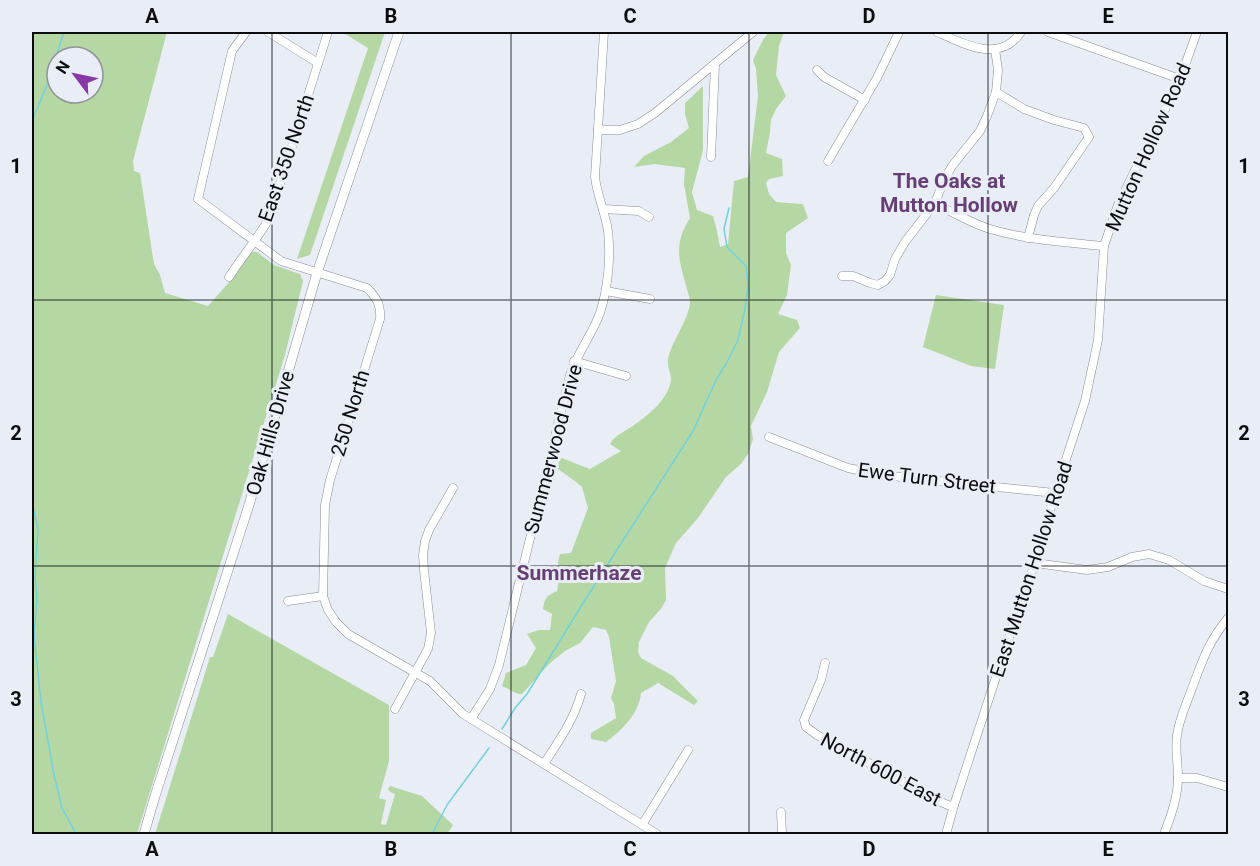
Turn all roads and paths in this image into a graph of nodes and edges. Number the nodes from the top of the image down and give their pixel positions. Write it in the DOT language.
graph roads {
  1 [pos="246,32"];
  2 [pos="268,32"];
  3 [pos="328,32"];
  4 [pos="399,32"];
  5 [pos="604,32"];
  6 [pos="753,32"];
  7 [pos="899,32"];
  8 [pos="938,32"];
  9 [pos="1021,32"];
  10 [pos="1048,32"];
  11 [pos="1197,32"];
  12 [pos="995,49"];
  13 [pos="318,63"];
  14 [pos="715,64"];
  15 [pos="817,70"];
  16 [pos="1180,79"];
  17 [pos="996,92"];
  18 [pos="865,100"];
  19 [pos="598,130"];
  20 [pos="711,157"];
  21 [pos="828,161"];
  22 [pos="935,203"];
  23 [pos="603,209"];
  24 [pos="649,217"];
  25 [pos="1028,237"];
  26 [pos="255,241"];
  27 [pos="1104,246"];
  28 [pos="317,273"];
  29 [pos="842,276"];
  30 [pos="229,278"];
  31 [pos="606,291"];
  32 [pos="650,299"];
  33 [pos="1101,300"];
  34 [pos="574,361"];
  35 [pos="626,376"];
  36 [pos="769,437"];
  37 [pos="453,488"];
  38 [pos="1055,493"];
  39 [pos="1035,563"];
  40 [pos="1228,588"];
  41 [pos="323,597"];
  42 [pos="288,601"];
  43 [pos="1228,618"];
  44 [pos="825,663"];
  45 [pos="415,672"];
  46 [pos="581,694"];
  47 [pos="394,709"];
  48 [pos="471,719"];
  49 [pos="688,750"];
  50 [pos="543,764"];
  51 [pos="1178,778"];
  52 [pos="1228,787"];
  53 [pos="953,807"];
  54 [pos="781,812"];
  55 [pos="642,825"];
  56 [pos="144,834"];
  57 [pos="657,834"];
  58 [pos="782,834"];
  59 [pos="946,834"];
  60 [pos="1164,834"];
  1 -- 26 [label="street"];
  2 -- 13 [label="street"];
  3 -- 13 [label="street, East 350 North"];
  4 -- 28 [label="main road, Oak Hills Drive"];
  5 -- 19 [label="street, Summerwood Drive"];
  6 -- 14 [label="street"];
  7 -- 18 [label="street"];
  8 -- 12 [label="street"];
  9 -- 12 [label="street"];
  10 -- 16 [label="street"];
  11 -- 16 [label="street, Mutton Hollow Road"];
  12 -- 17 [label="street"];
  13 -- 26 [label="street, East 350 North"];
  14 -- 19 [label="street"];
  14 -- 20 [label="street"];
  15 -- 18 [label="street"];
  16 -- 27 [label="street, Mutton Hollow Road"];
  17 -- 22 [label="street"];
  17 -- 25 [label="street"];
  18 -- 21 [label="street"];
  19 -- 23 [label="street, Summerwood Drive"];
  22 -- 25 [label="street"];
  22 -- 29 [label="street"];
  23 -- 24 [label="street"];
  23 -- 31 [label="street, Summerwood Drive"];
  25 -- 27 [label="street"];
  26 -- 28 [label="street"];
  26 -- 30 [label="street, East 350 North"];
  27 -- 33 [label="street, Mutton Hollow Road"];
  28 -- 41 [label="street, 250 North"];
  28 -- 56 [label="main road, Oak Hills Drive"];
  31 -- 32 [label="street"];
  31 -- 34 [label="street, Summerwood Drive"];
  33 -- 38 [label="street, East Mutton Hollow Road"];
  34 -- 35 [label="street"];
  34 -- 48 [label="street, Summerwood Drive"];
  36 -- 38 [label="street, Ewe Turn Street"];
  37 -- 45 [label="street"];
  38 -- 39 [label="street, East Mutton Hollow Road"];
  39 -- 40 [label="street"];
  39 -- 53 [label="street, East Mutton Hollow Road"];
  41 -- 42 [label="street"];
  41 -- 45 [label="street"];
  43 -- 51 [label="street"];
  44 -- 53 [label="street, North 600 East"];
  45 -- 47 [label="street"];
  45 -- 48 [label="street"];
  46 -- 50 [label="street"];
  48 -- 50 [label="street"];
  49 -- 55 [label="street"];
  50 -- 55 [label="street"];
  51 -- 52 [label="street"];
  51 -- 60 [label="street"];
  53 -- 59 [label="street, East Mutton Hollow Road"];
  54 -- 58 [label="street"];
  55 -- 57 [label="street"];
}
